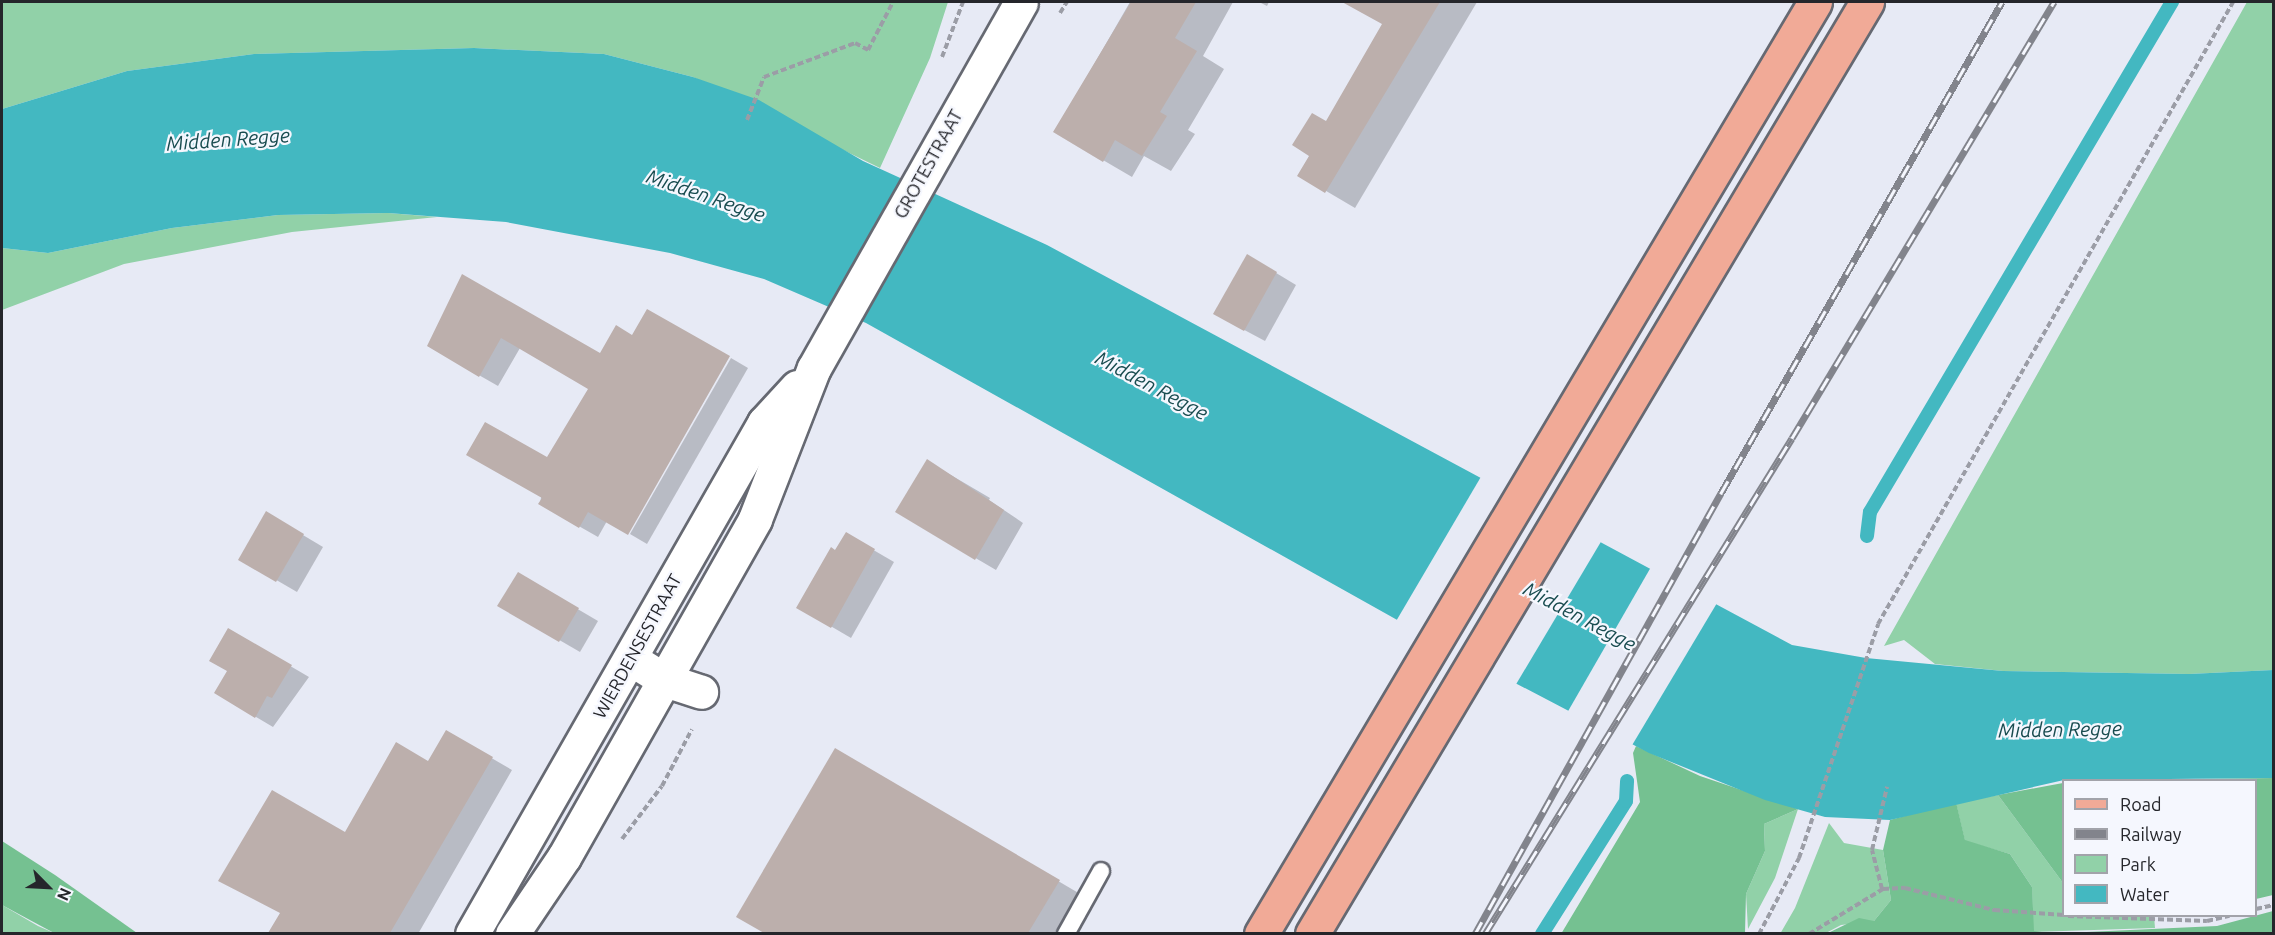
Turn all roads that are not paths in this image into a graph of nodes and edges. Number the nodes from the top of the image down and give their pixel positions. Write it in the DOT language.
graph roads {
  1 [pos="1021,2"];
  2 [pos="1815,2"];
  3 [pos="1868,2"];
  4 [pos="837,327"];
  5 [pos="814,368"];
  6 [pos="631,659"];
  7 [pos="665,680"];
  8 [pos="701,692"];
  9 [pos="1101,871"];
  10 [pos="472,933"];
  11 [pos="512,933"];
  12 [pos="1066,933"];
  13 [pos="1261,933"];
  14 [pos="1312,933"];
  1 -- 4 [label="street, GROTESTRAAT"];
  2 -- 13 [label="main road"];
  3 -- 14 [label="main road"];
  4 -- 5 [label="street, WIERDENSESTRAAT"];
  5 -- 6 [label="street, WIERDENSESTRAAT"];
  5 -- 7 [label="street, WIERDENSESTRAAT"];
  6 -- 7 [label="street"];
  6 -- 10 [label="street, WIERDENSESTRAAT"];
  7 -- 8 [label="street"];
  7 -- 11 [label="street, WIERDENSESTRAAT"];
  9 -- 12 [label="lane"];
}
